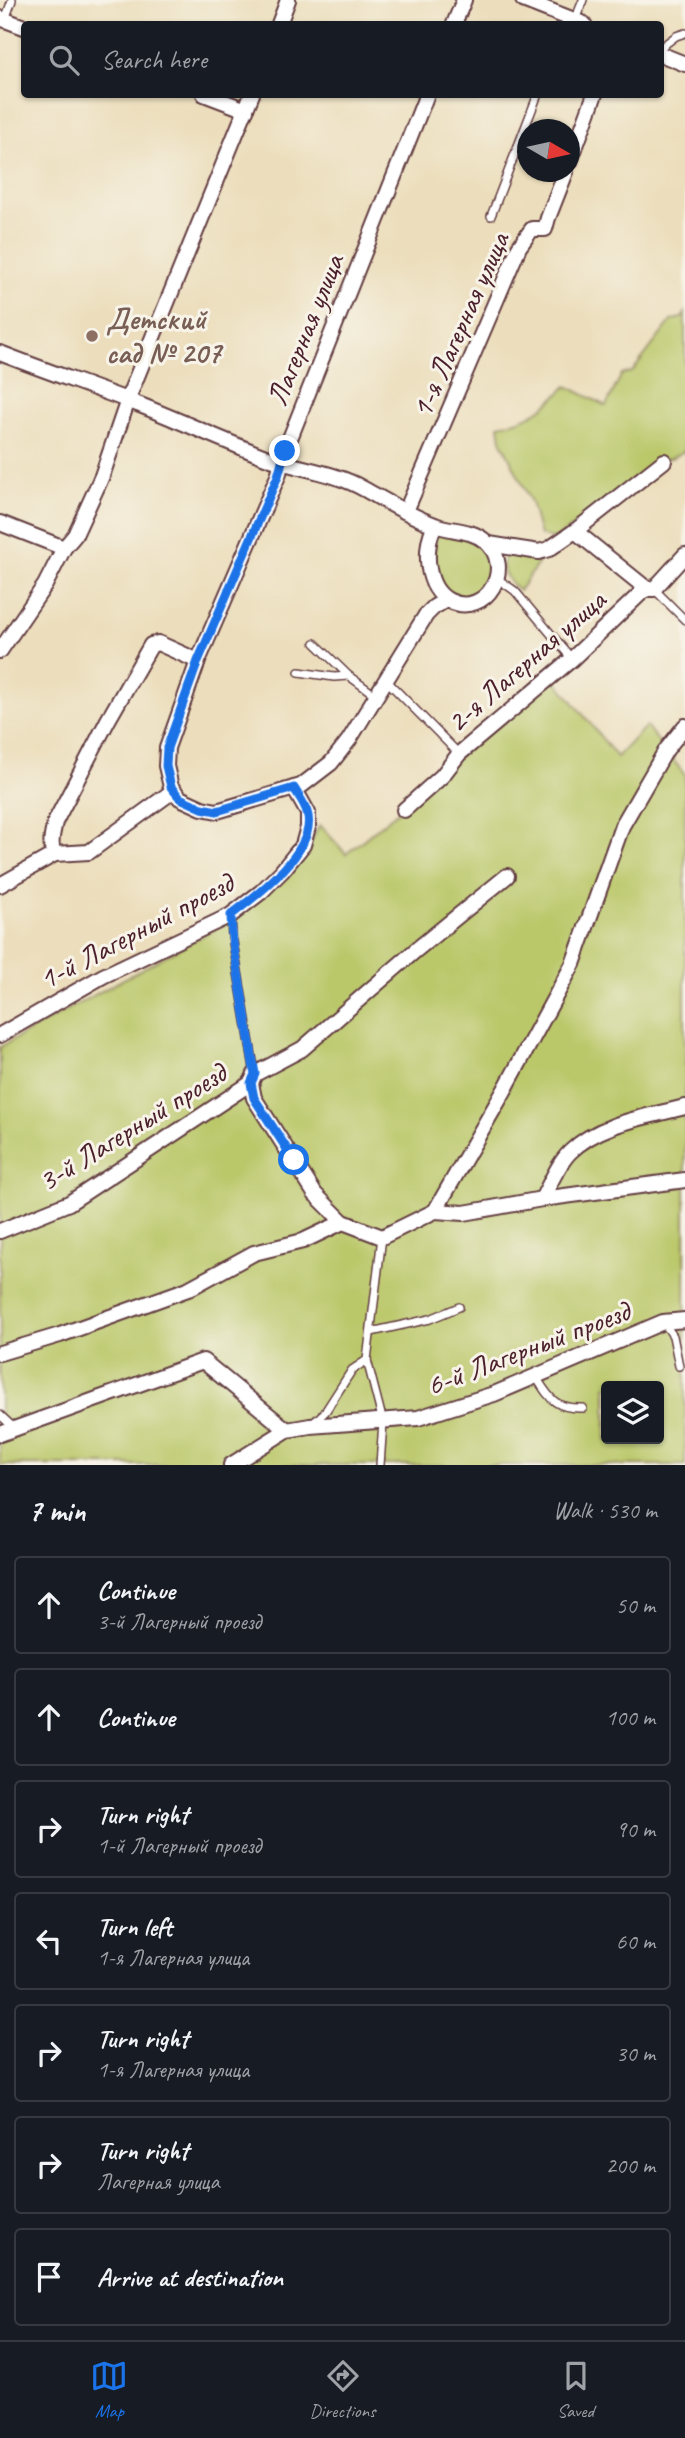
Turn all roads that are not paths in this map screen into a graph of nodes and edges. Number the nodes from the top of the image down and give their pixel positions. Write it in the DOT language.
graph roads {
  1 [pos="12,0"];
  2 [pos="288,0"];
  3 [pos="464,0"];
  4 [pos="523,0"];
  5 [pos="583,0"];
  6 [pos="2,19"];
  7 [pos="280,21"];
  8 [pos="455,21"];
  9 [pos="575,21"];
  10 [pos="580,21"];
  11 [pos="21,26"];
  12 [pos="685,33"];
  13 [pos="664,45"];
  14 [pos="664,56"];
  15 [pos="685,64"];
  16 [pos="214,98"];
  17 [pos="250,98"];
  18 [pos="425,98"];
  19 [pos="536,98"];
  20 [pos="594,98"];
  21 [pos="246,110"];
  22 [pos="580,134"];
  23 [pos="562,182"];
  24 [pos="491,216"];
  25 [pos="0,353"];
  26 [pos="128,401"];
  27 [pos="664,461"];
  28 [pos="282,462"];
  29 [pos="406,511"];
  30 [pos="0,523"];
  31 [pos="435,525"];
  32 [pos="575,531"];
  33 [pos="489,544"];
  34 [pos="64,548"];
  35 [pos="685,555"];
  36 [pos="498,579"];
  37 [pos="650,589"];
  38 [pos="446,600"];
  39 [pos="685,620"];
  40 [pos="315,643"];
  41 [pos="0,650"];
  42 [pos="572,659"];
  43 [pos="198,661"];
  44 [pos="299,672"];
  45 [pos="349,676"];
  46 [pos="386,680"];
  47 [pos="375,695"];
  48 [pos="685,726"];
  49 [pos="459,754"];
  50 [pos="294,788"];
  51 [pos="173,791"];
  52 [pos="404,810"];
  53 [pos="55,854"];
  54 [pos="507,876"];
  55 [pos="0,886"];
  56 [pos="231,915"];
  57 [pos="0,1035"];
  58 [pos="253,1079"];
  59 [pos="685,1107"];
  60 [pos="685,1180"];
  61 [pos="542,1199"];
  62 [pos="435,1211"];
  63 [pos="343,1222"];
  64 [pos="0,1231"];
  65 [pos="382,1237"];
  66 [pos="459,1307"];
  67 [pos="685,1320"];
  68 [pos="663,1322"];
  69 [pos="371,1332"];
  70 [pos="0,1353"];
  71 [pos="367,1360"];
  72 [pos="679,1366"];
  73 [pos="536,1377"];
  74 [pos="583,1408"];
  75 [pos="0,1415"];
  76 [pos="383,1423"];
  77 [pos="310,1426"];
  78 [pos="14,1428"];
  79 [pos="287,1430"];
  80 [pos="0,1434"];
  81 [pos="232,1465"];
  82 [pos="380,1465"];
  1 -- 6 [label="lane"];
  2 -- 7 [label="street"];
  3 -- 8 [label="street"];
  4 -- 9 [label="street"];
  5 -- 10 [label="lane"];
  6 -- 11 [label="street"];
  12 -- 13 [label="lane"];
  14 -- 15 [label="street"];
  16 -- 21 [label="street"];
  17 -- 21 [label="street"];
  18 -- 28 [label="street, Лагерная улица"];
  19 -- 24 [label="lane"];
  20 -- 22 [label="street"];
  21 -- 26 [label="street"];
  23 -- 29 [label="street, 1-я Лагерная улица"];
  25 -- 26 [label="street"];
  26 -- 28 [label="street"];
  26 -- 34 [label="street"];
  27 -- 32 [label="street"];
  28 -- 29 [label="street"];
  28 -- 43 [label="street, Лагерная улица"];
  29 -- 31 [label="street"];
  30 -- 34 [label="street"];
  31 -- 33 [label="street"];
  31 -- 38 [label="street"];
  32 -- 33 [label="street"];
  32 -- 37 [label="street"];
  33 -- 36 [label="street"];
  34 -- 41 [label="street"];
  35 -- 37 [label="street, 2-я Лагерная улица"];
  36 -- 38 [label="street"];
  36 -- 42 [label="lane"];
  37 -- 39 [label="lane"];
  37 -- 42 [label="street, 2-я Лагерная улица"];
  38 -- 46 [label="street"];
  40 -- 45 [label="lane"];
  42 -- 49 [label="street, 2-я Лагерная улица"];
  43 -- 51 [label="street, Лагерная улица"];
  43 -- 53 [label="street"];
  44 -- 45 [label="lane"];
  45 -- 47 [label="lane"];
  46 -- 47 [label="street"];
  46 -- 49 [label="lane"];
  47 -- 50 [label="street"];
  48 -- 62 [label="street"];
  49 -- 52 [label="street, 2-я Лагерная улица"];
  50 -- 51 [label="street"];
  50 -- 56 [label="street, 1-й Лагерный проезд"];
  51 -- 53 [label="street"];
  53 -- 55 [label="street"];
  54 -- 58 [label="street"];
  56 -- 57 [label="street, 1-й Лагерный проезд"];
  56 -- 58 [label="lane"];
  58 -- 63 [label="street, 3-й Лагерный проезд"];
  58 -- 64 [label="street, 3-й Лагерный проезд"];
  59 -- 61 [label="street"];
  60 -- 61 [label="street"];
  61 -- 62 [label="street"];
  62 -- 65 [label="street"];
  63 -- 65 [label="street"];
  63 -- 70 [label="street"];
  65 -- 69 [label="lane"];
  66 -- 69 [label="lane"];
  67 -- 68 [label="street, 6-й Лагерный проезд"];
  68 -- 72 [label="lane"];
  68 -- 73 [label="street, 6-й Лагерный проезд"];
  69 -- 71 [label="lane"];
  71 -- 76 [label="lane"];
  71 -- 77 [label="lane"];
  73 -- 74 [label="lane"];
  73 -- 76 [label="street, 6-й Лагерный проезд"];
  75 -- 78 [label="lane"];
  76 -- 77 [label="street, 6-й Лагерный проезд"];
  76 -- 82 [label="lane"];
  77 -- 79 [label="street, 6-й Лагерный проезд"];
  78 -- 79 [label="street"];
  78 -- 80 [label="street"];
  79 -- 81 [label="street, 6-й Лагерный проезд"];
}
